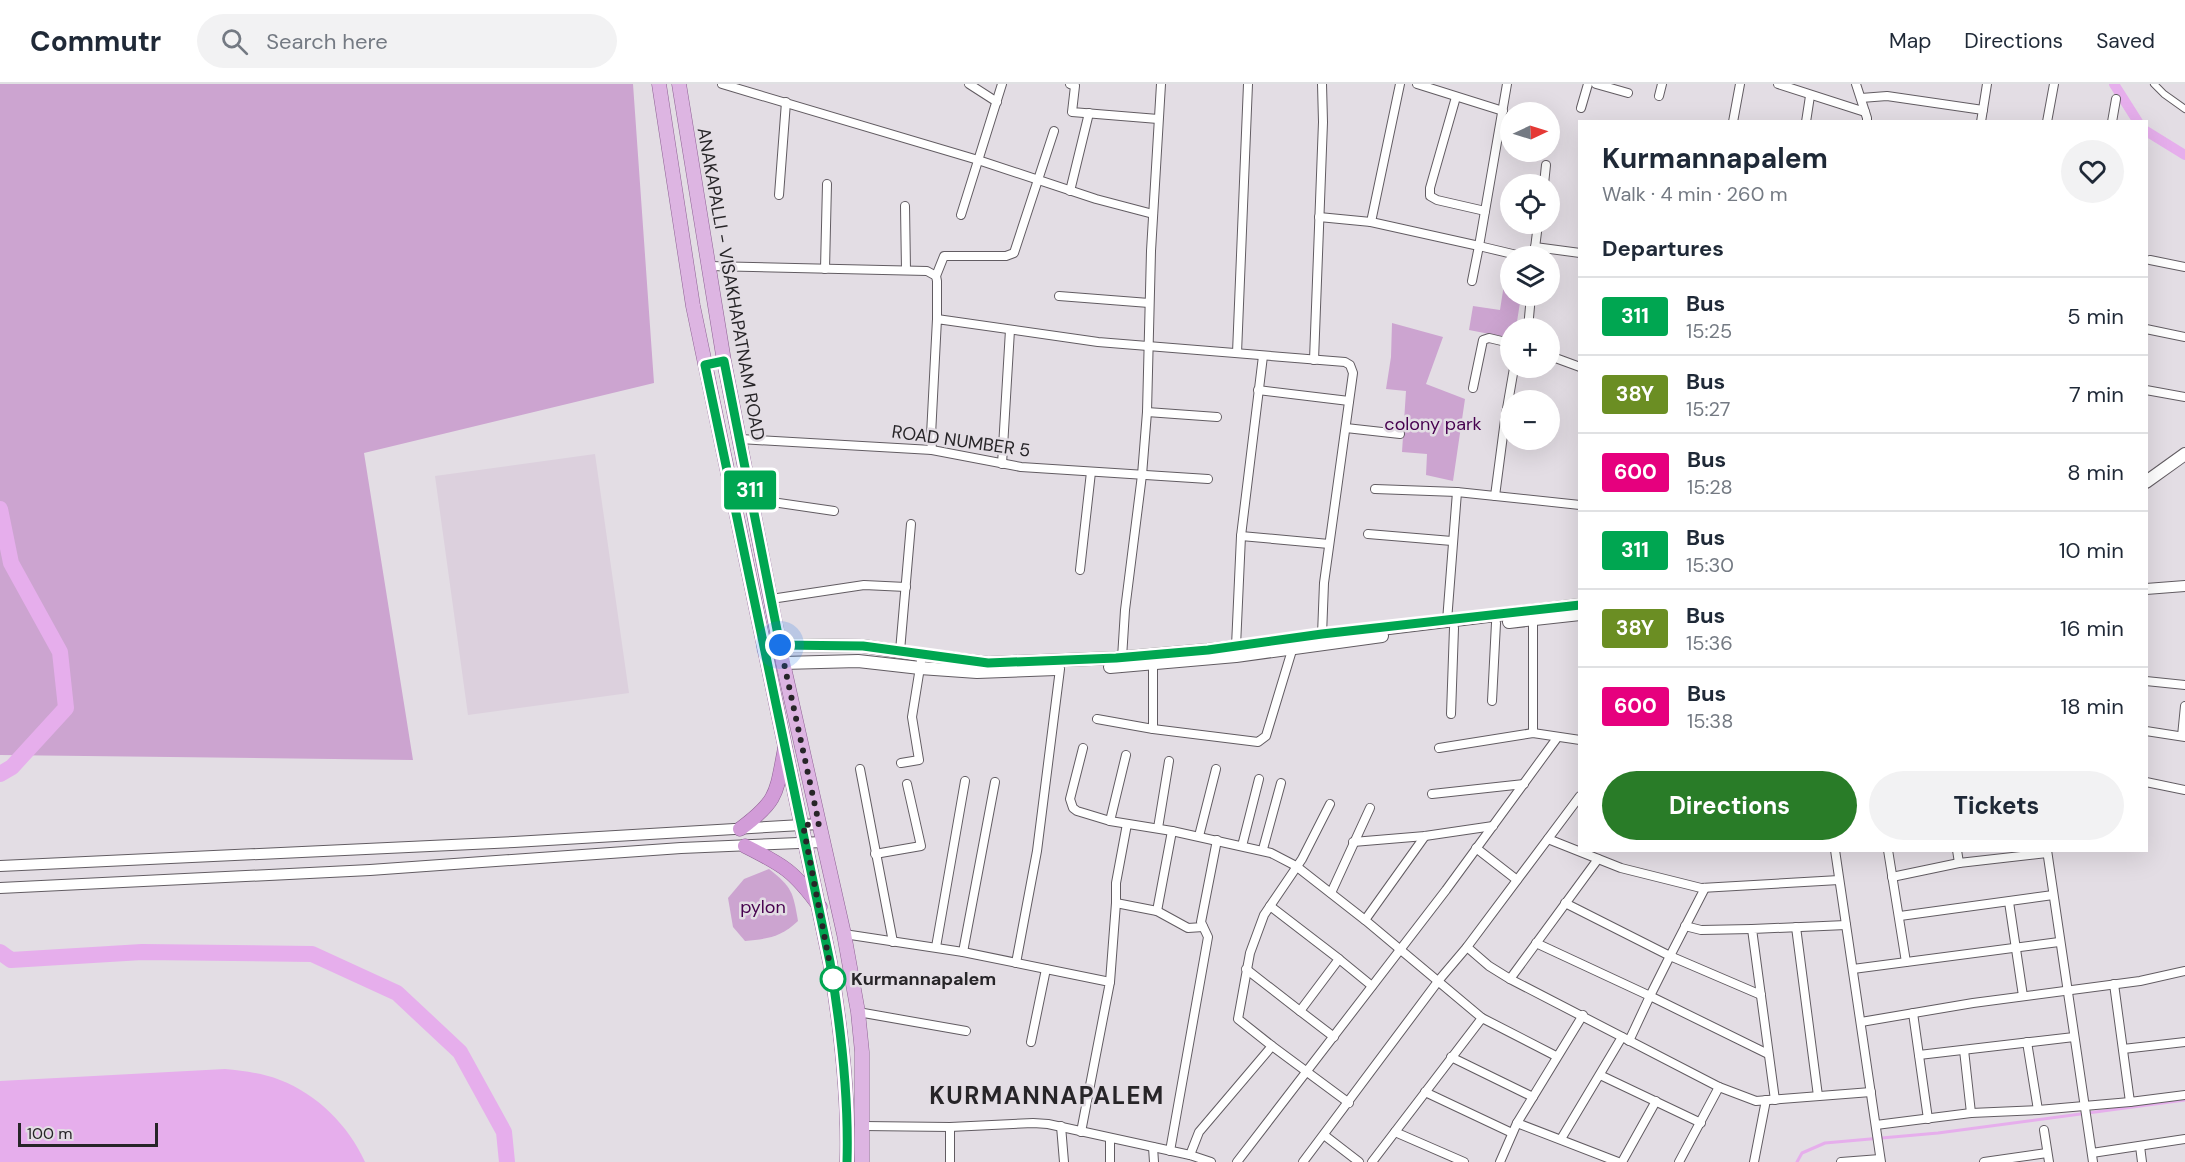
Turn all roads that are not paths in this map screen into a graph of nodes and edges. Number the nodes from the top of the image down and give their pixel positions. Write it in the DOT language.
graph roads {
  1 [pos="659,84"];
  2 [pos="679,84"];
  3 [pos="722,84"];
  4 [pos="969,84"];
  5 [pos="1002,84"];
  6 [pos="1070,84"];
  7 [pos="1161,84"];
  8 [pos="1248,84"];
  9 [pos="1322,84"];
  10 [pos="1400,84"];
  11 [pos="1417,84"];
  12 [pos="1507,84"];
  13 [pos="1588,84"];
  14 [pos="1596,84"];
  15 [pos="1662,84"];
  16 [pos="1740,84"];
  17 [pos="1778,84"];
  18 [pos="1856,84"];
  19 [pos="1987,84"];
  20 [pos="2054,84"];
  21 [pos="2154,84"];
  22 [pos="1628,93"];
  23 [pos="1659,96"];
  24 [pos="1810,96"];
  25 [pos="1456,97"];
  26 [pos="1861,98"];
  27 [pos="2116,99"];
  28 [pos="786,102"];
  29 [pos="996,102"];
  30 [pos="1504,102"];
  31 [pos="1581,108"];
  32 [pos="2185,109"];
  33 [pos="1500,110"];
  34 [pos="1983,110"];
  35 [pos="1089,113"];
  36 [pos="1866,117"];
  37 [pos="1158,119"];
  38 [pos="1733,120"];
  39 [pos="1806,120"];
  40 [pos="1981,120"];
  41 [pos="2046,120"];
  42 [pos="2112,120"];
  43 [pos="1500,128"];
  44 [pos="1054,131"];
  45 [pos="978,160"];
  46 [pos="1546,165"];
  47 [pos="1545,174"];
  48 [pos="1039,181"];
  49 [pos="827,184"];
  50 [pos="1070,191"];
  51 [pos="779,195"];
  52 [pos="905,206"];
  53 [pos="1485,211"];
  54 [pos="1153,214"];
  55 [pos="962,215"];
  56 [pos="1319,217"];
  57 [pos="1371,222"];
  58 [pos="1479,246"];
  59 [pos="1560,250"];
  60 [pos="1500,251"];
  61 [pos="1578,253"];
  62 [pos="2150,260"];
  63 [pos="708,266"];
  64 [pos="2185,267"];
  65 [pos="825,269"];
  66 [pos="906,270"];
  67 [pos="936,276"];
  68 [pos="1472,280"];
  69 [pos="1059,296"];
  70 [pos="1149,303"];
  71 [pos="937,319"];
  72 [pos="2148,329"];
  73 [pos="1010,330"];
  74 [pos="2185,337"];
  75 [pos="1500,341"];
  76 [pos="1149,345"];
  77 [pos="1237,352"];
  78 [pos="1263,356"];
  79 [pos="1314,360"];
  80 [pos="1560,360"];
  81 [pos="724,361"];
  82 [pos="705,365"];
  83 [pos="1578,366"];
  84 [pos="1512,378"];
  85 [pos="1473,388"];
  86 [pos="1258,390"];
  87 [pos="2148,390"];
  88 [pos="2185,397"];
  89 [pos="1349,401"];
  90 [pos="1147,412"];
  91 [pos="1217,417"];
  92 [pos="1346,428"];
  93 [pos="1400,434"];
  94 [pos="740,439"];
  95 [pos="932,450"];
  96 [pos="2185,454"];
  97 [pos="1002,465"];
  98 [pos="2185,465"];
  99 [pos="1091,472"];
  100 [pos="1142,475"];
  101 [pos="1208,479"];
  102 [pos="2148,481"];
  103 [pos="1375,489"];
  104 [pos="2148,490"];
  105 [pos="1457,492"];
  106 [pos="1495,496"];
  107 [pos="752,499"];
  108 [pos="1578,505"];
  109 [pos="834,512"];
  110 [pos="911,524"];
  111 [pos="1368,534"];
  112 [pos="1241,536"];
  113 [pos="1452,541"];
  114 [pos="1329,544"];
  115 [pos="1080,570"];
  116 [pos="2185,586"];
  117 [pos="906,587"];
  118 [pos="2148,589"];
  119 [pos="771,599"];
  120 [pos="1578,605"];
  121 [pos="1578,614"];
  122 [pos="1533,619"];
  123 [pos="1496,623"];
  124 [pos="1451,624"];
  125 [pos="1322,634"];
  126 [pos="780,645"];
  127 [pos="1236,646"];
  128 [pos="1293,647"];
  129 [pos="900,651"];
  130 [pos="922,655"];
  131 [pos="1122,658"];
  132 [pos="783,663"];
  133 [pos="1153,664"];
  134 [pos="920,669"];
  135 [pos="1060,669"];
  136 [pos="2148,681"];
  137 [pos="2185,685"];
  138 [pos="1492,701"];
  139 [pos="2185,706"];
  140 [pos="1451,714"];
  141 [pos="1097,719"];
  142 [pos="1153,729"];
  143 [pos="2148,731"];
  144 [pos="1533,733"];
  145 [pos="2184,736"];
  146 [pos="1557,738"];
  147 [pos="1578,740"];
  148 [pos="785,748"];
  149 [pos="1083,748"];
  150 [pos="1439,748"];
  151 [pos="1126,755"];
  152 [pos="1169,761"];
  153 [pos="901,763"];
  154 [pos="860,769"];
  155 [pos="1216,769"];
  156 [pos="1259,779"];
  157 [pos="965,781"];
  158 [pos="995,782"];
  159 [pos="2148,782"];
  160 [pos="1281,783"];
  161 [pos="907,784"];
  162 [pos="1524,784"];
  163 [pos="2185,790"];
  164 [pos="1432,794"];
  165 [pos="1578,799"];
  166 [pos="1330,804"];
  167 [pos="1370,808"];
  168 [pos="1110,821"];
  169 [pos="819,824"];
  170 [pos="1127,824"];
  171 [pos="803,825"];
  172 [pos="1493,826"];
  173 [pos="1158,828"];
  174 [pos="740,829"];
  175 [pos="1172,831"];
  176 [pos="1199,836"];
  177 [pos="1425,837"];
  178 [pos="1548,839"];
  179 [pos="1216,840"];
  180 [pos="823,842"];
  181 [pos="1353,842"];
  182 [pos="806,843"];
  183 [pos="745,846"];
  184 [pos="1242,846"];
  185 [pos="1476,848"];
  186 [pos="1263,849"];
  187 [pos="1578,851"];
  188 [pos="1580,852"];
  189 [pos="1835,852"];
  190 [pos="1888,852"];
  191 [pos="1957,852"];
  192 [pos="2047,852"];
  193 [pos="875,854"];
  194 [pos="2002,854"];
  195 [pos="1598,859"];
  196 [pos="1959,863"];
  197 [pos="0,866"];
  198 [pos="1296,866"];
  199 [pos="1892,877"];
  200 [pos="1517,880"];
  201 [pos="1839,880"];
  202 [pos="0,888"];
  203 [pos="1705,888"];
  204 [pos="1332,893"];
  205 [pos="2053,895"];
  206 [pos="2008,902"];
  207 [pos="1116,903"];
  208 [pos="1565,903"];
  209 [pos="1270,906"];
  210 [pos="820,907"];
  211 [pos="1157,911"];
  212 [pos="1900,916"];
  213 [pos="1365,920"];
  214 [pos="1846,925"];
  215 [pos="1685,926"];
  216 [pos="1203,927"];
  217 [pos="1796,927"];
  218 [pos="1752,929"];
  219 [pos="844,934"];
  220 [pos="892,942"];
  221 [pos="2059,942"];
  222 [pos="1536,943"];
  223 [pos="936,947"];
  224 [pos="1467,947"];
  225 [pos="2016,947"];
  226 [pos="1400,948"];
  227 [pos="963,952"];
  228 [pos="1670,956"];
  229 [pos="1339,959"];
  230 [pos="1906,962"];
  231 [pos="1016,963"];
  232 [pos="1046,969"];
  233 [pos="1246,969"];
  234 [pos="1853,969"];
  235 [pos="2185,971"];
  236 [pos="1510,979"];
  237 [pos="1439,980"];
  238 [pos="1110,982"];
  239 [pos="2114,984"];
  240 [pos="1372,986"];
  241 [pos="2066,990"];
  242 [pos="1761,995"];
  243 [pos="1650,996"];
  244 [pos="2023,996"];
  245 [pos="1300,1011"];
  246 [pos="858,1012"];
  247 [pos="1913,1013"];
  248 [pos="1583,1015"];
  249 [pos="1482,1018"];
  250 [pos="1861,1022"];
  251 [pos="966,1031"];
  252 [pos="1334,1037"];
  253 [pos="2074,1037"];
  254 [pos="1626,1039"];
  255 [pos="1031,1042"];
  256 [pos="2027,1042"];
  257 [pos="2185,1042"];
  258 [pos="1272,1046"];
  259 [pos="2123,1049"];
  260 [pos="1964,1050"];
  261 [pos="1768,1054"];
  262 [pos="1919,1055"];
  263 [pos="1557,1056"];
  264 [pos="1451,1057"];
  265 [pos="1307,1071"];
  266 [pos="1600,1075"];
  267 [pos="1719,1087"];
  268 [pos="1425,1092"];
  269 [pos="1870,1092"];
  270 [pos="2185,1095"];
  271 [pos="1818,1096"];
  272 [pos="1533,1097"];
  273 [pos="1770,1100"];
  274 [pos="1656,1101"];
  275 [pos="2130,1102"];
  276 [pos="1349,1103"];
  277 [pos="2038,1110"];
  278 [pos="2085,1111"];
  279 [pos="1971,1113"];
  280 [pos="1928,1119"];
  281 [pos="1517,1123"];
  282 [pos="1701,1123"];
  283 [pos="863,1126"];
  284 [pos="1061,1126"];
  285 [pos="950,1127"];
  286 [pos="2044,1130"];
  287 [pos="1081,1132"];
  288 [pos="1395,1132"];
  289 [pos="1512,1133"];
  290 [pos="1877,1134"];
  291 [pos="1324,1135"];
  292 [pos="1110,1138"];
  293 [pos="1561,1139"];
  294 [pos="2185,1139"];
  295 [pos="2140,1146"];
  296 [pos="1153,1148"];
  297 [pos="1170,1151"];
  298 [pos="1195,1158"];
  299 [pos="2048,1158"];
  300 [pos="2092,1158"];
  301 [pos="1881,1161"];
  302 [pos="847,1162"];
  303 [pos="862,1162"];
  304 [pos="950,1162"];
  305 [pos="1064,1162"];
  306 [pos="1110,1162"];
  307 [pos="1154,1162"];
  308 [pos="1212,1162"];
  309 [pos="1237,1162"];
  310 [pos="1303,1162"];
  311 [pos="1359,1162"];
  312 [pos="1372,1162"];
  313 [pos="1464,1162"];
  314 [pos="1500,1162"];
  315 [pos="1620,1162"];
  316 [pos="1679,1162"];
  317 [pos="1754,1162"];
  318 [pos="1841,1162"];
  319 [pos="1984,1162"];
  320 [pos="2142,1162"];
  1 -- 82 [label="main road, ANAKAPALLI - VISAKHAPATNAM ROAD"];
  2 -- 63 [label="main road, ANAKAPALLI - VISAKHAPATNAM ROAD"];
  3 -- 28 [label="street"];
  4 -- 29 [label="street"];
  5 -- 29 [label="street"];
  6 -- 35 [label="street"];
  7 -- 37 [label="street"];
  8 -- 77 [label="street"];
  9 -- 56 [label="street"];
  10 -- 57 [label="street"];
  11 -- 25 [label="street"];
  12 -- 30 [label="street"];
  13 -- 31 [label="street"];
  14 -- 22 [label="street"];
  15 -- 23 [label="street"];
  16 -- 38 [label="street"];
  17 -- 24 [label="street"];
  18 -- 26 [label="street"];
  19 -- 34 [label="street"];
  20 -- 41 [label="street"];
  21 -- 32 [label="street"];
  24 -- 36 [label="street"];
  24 -- 39 [label="street"];
  25 -- 33 [label="street"];
  25 -- 53 [label="street"];
  26 -- 34 [label="street"];
  26 -- 36 [label="street"];
  27 -- 42 [label="street"];
  28 -- 45 [label="street"];
  28 -- 51 [label="street"];
  29 -- 45 [label="street"];
  34 -- 40 [label="street"];
  35 -- 37 [label="street"];
  35 -- 50 [label="street"];
  37 -- 54 [label="street"];
  43 -- 53 [label="street"];
  44 -- 48 [label="street"];
  45 -- 48 [label="street"];
  45 -- 55 [label="street"];
  46 -- 47 [label="street"];
  48 -- 50 [label="street"];
  48 -- 67 [label="street"];
  49 -- 65 [label="street"];
  50 -- 54 [label="street"];
  52 -- 66 [label="street"];
  53 -- 58 [label="street"];
  54 -- 70 [label="street"];
  56 -- 57 [label="street"];
  56 -- 79 [label="street"];
  57 -- 58 [label="street"];
  58 -- 60 [label="street"];
  58 -- 68 [label="street"];
  59 -- 61 [label="street"];
  62 -- 64 [label="street"];
  63 -- 65 [label="street"];
  63 -- 81 [label="main road, ANAKAPALLI - VISAKHAPATNAM ROAD"];
  65 -- 66 [label="street"];
  66 -- 67 [label="street"];
  67 -- 71 [label="street"];
  69 -- 70 [label="street"];
  70 -- 76 [label="street"];
  71 -- 73 [label="street"];
  71 -- 95 [label="street"];
  72 -- 74 [label="street"];
  73 -- 76 [label="street"];
  73 -- 97 [label="street"];
  75 -- 85 [label="street"];
  76 -- 77 [label="street"];
  76 -- 90 [label="street"];
  77 -- 78 [label="street"];
  78 -- 79 [label="street"];
  78 -- 86 [label="street"];
  79 -- 89 [label="street"];
  80 -- 83 [label="street"];
  81 -- 82 [label="main road"];
  81 -- 94 [label="main road, ANAKAPALLI - VISAKHAPATNAM ROAD"];
  82 -- 148 [label="main road, ANAKAPALLI - VISAKHAPATNAM ROAD"];
  84 -- 106 [label="street"];
  86 -- 89 [label="street"];
  86 -- 112 [label="street"];
  87 -- 88 [label="street"];
  89 -- 92 [label="street"];
  90 -- 91 [label="street"];
  90 -- 100 [label="street"];
  92 -- 93 [label="street"];
  92 -- 114 [label="street"];
  94 -- 95 [label="street, ROAD NUMBER 5"];
  94 -- 107 [label="main road, ANAKAPALLI - VISAKHAPATNAM ROAD"];
  95 -- 97 [label="street, ROAD NUMBER 5"];
  96 -- 102 [label="main road"];
  97 -- 99 [label="street, ROAD NUMBER 5"];
  98 -- 104 [label="main road"];
  99 -- 100 [label="street, ROAD NUMBER 5"];
  99 -- 115 [label="street"];
  100 -- 101 [label="street, ROAD NUMBER 5"];
  100 -- 131 [label="street"];
  103 -- 105 [label="street"];
  105 -- 106 [label="street"];
  105 -- 113 [label="street"];
  106 -- 108 [label="street"];
  107 -- 109 [label="street"];
  107 -- 119 [label="main road, ANAKAPALLI - VISAKHAPATNAM ROAD"];
  110 -- 117 [label="street"];
  111 -- 113 [label="street"];
  112 -- 114 [label="street"];
  112 -- 127 [label="street"];
  113 -- 124 [label="street"];
  114 -- 125 [label="street"];
  116 -- 118 [label="street"];
  117 -- 119 [label="street"];
  117 -- 129 [label="street"];
  119 -- 126 [label="main road, ANAKAPALLI - VISAKHAPATNAM ROAD"];
  120 -- 124 [label="main road"];
  121 -- 122 [label="main road"];
  122 -- 123 [label="main road"];
  122 -- 144 [label="street"];
  123 -- 124 [label="main road"];
  123 -- 138 [label="street"];
  124 -- 125 [label="main road"];
  124 -- 128 [label="main road"];
  124 -- 140 [label="street"];
  125 -- 127 [label="main road"];
  126 -- 129 [label="main road"];
  126 -- 132 [label="main road, ANAKAPALLI - VISAKHAPATNAM ROAD"];
  127 -- 131 [label="main road"];
  128 -- 133 [label="main road"];
  128 -- 142 [label="street"];
  129 -- 130 [label="main road"];
  130 -- 131 [label="main road"];
  130 -- 134 [label="street"];
  132 -- 134 [label="main road"];
  132 -- 169 [label="main road, ANAKAPALLI - VISAKHAPATNAM ROAD"];
  133 -- 135 [label="main road"];
  133 -- 142 [label="street"];
  134 -- 135 [label="main road"];
  134 -- 153 [label="street"];
  135 -- 231 [label="street"];
  136 -- 137 [label="street"];
  139 -- 145 [label="street"];
  141 -- 142 [label="street"];
  143 -- 145 [label="street"];
  144 -- 146 [label="street"];
  144 -- 150 [label="street"];
  146 -- 147 [label="street"];
  146 -- 162 [label="street"];
  148 -- 171 [label="main road, ANAKAPALLI - VISAKHAPATNAM ROAD"];
  148 -- 174 [label="highway"];
  149 -- 168 [label="street"];
  151 -- 168 [label="street"];
  152 -- 173 [label="street"];
  154 -- 193 [label="street"];
  155 -- 176 [label="street"];
  156 -- 184 [label="street"];
  157 -- 223 [label="street"];
  158 -- 227 [label="street"];
  159 -- 163 [label="street"];
  160 -- 186 [label="street"];
  161 -- 193 [label="street"];
  162 -- 164 [label="street"];
  162 -- 172 [label="street"];
  165 -- 178 [label="street"];
  166 -- 198 [label="street"];
  167 -- 181 [label="street"];
  168 -- 170 [label="street"];
  169 -- 171 [label="street"];
  169 -- 180 [label="main road, ANAKAPALLI - VISAKHAPATNAM ROAD"];
  170 -- 173 [label="street"];
  170 -- 207 [label="street"];
  171 -- 174 [label="street"];
  171 -- 182 [label="main road, ANAKAPALLI - VISAKHAPATNAM ROAD"];
  172 -- 177 [label="street"];
  172 -- 185 [label="street"];
  173 -- 175 [label="street"];
  174 -- 197 [label="street"];
  175 -- 176 [label="street"];
  175 -- 211 [label="street"];
  176 -- 179 [label="street"];
  177 -- 181 [label="street"];
  177 -- 213 [label="street"];
  178 -- 187 [label="street"];
  178 -- 200 [label="street"];
  179 -- 184 [label="street"];
  179 -- 216 [label="street"];
  180 -- 182 [label="street"];
  180 -- 219 [label="main road, ANAKAPALLI - VISAKHAPATNAM ROAD"];
  181 -- 204 [label="street"];
  182 -- 183 [label="street"];
  182 -- 210 [label="main road, ANAKAPALLI - VISAKHAPATNAM ROAD"];
  183 -- 202 [label="street"];
  183 -- 210 [label="highway"];
  184 -- 186 [label="street"];
  185 -- 200 [label="street"];
  185 -- 226 [label="street"];
  186 -- 198 [label="street"];
  188 -- 195 [label="street"];
  189 -- 201 [label="street"];
  190 -- 199 [label="street"];
  191 -- 196 [label="street"];
  192 -- 194 [label="street"];
  192 -- 205 [label="street"];
  193 -- 220 [label="street"];
  194 -- 196 [label="street"];
  195 -- 203 [label="street"];
  195 -- 208 [label="street"];
  196 -- 199 [label="street"];
  198 -- 204 [label="street"];
  198 -- 209 [label="street"];
  199 -- 212 [label="street"];
  200 -- 224 [label="street"];
  201 -- 203 [label="street"];
  201 -- 214 [label="street"];
  203 -- 215 [label="street"];
  204 -- 213 [label="street"];
  205 -- 206 [label="street"];
  205 -- 221 [label="street"];
  206 -- 212 [label="street"];
  206 -- 225 [label="street"];
  207 -- 211 [label="street"];
  207 -- 238 [label="street"];
  208 -- 222 [label="street"];
  208 -- 228 [label="street"];
  209 -- 229 [label="street"];
  209 -- 233 [label="street"];
  210 -- 302 [label="main road, ANAKAPALLI - VISAKHAPATNAM ROAD"];
  211 -- 216 [label="street"];
  212 -- 230 [label="street"];
  213 -- 226 [label="street"];
  214 -- 217 [label="street"];
  214 -- 234 [label="street"];
  215 -- 218 [label="street"];
  215 -- 228 [label="street"];
  216 -- 297 [label="street"];
  217 -- 218 [label="street"];
  217 -- 271 [label="street"];
  218 -- 242 [label="street"];
  219 -- 220 [label="street"];
  219 -- 246 [label="main road, ANAKAPALLI - VISAKHAPATNAM ROAD"];
  220 -- 223 [label="street"];
  221 -- 225 [label="street"];
  221 -- 241 [label="street"];
  222 -- 236 [label="street"];
  222 -- 243 [label="street"];
  223 -- 227 [label="street"];
  224 -- 236 [label="street"];
  224 -- 237 [label="street"];
  225 -- 230 [label="street"];
  225 -- 244 [label="street"];
  226 -- 237 [label="street"];
  226 -- 240 [label="street"];
  227 -- 231 [label="street"];
  228 -- 242 [label="street"];
  228 -- 243 [label="street"];
  229 -- 240 [label="street"];
  229 -- 245 [label="street"];
  230 -- 234 [label="street"];
  231 -- 232 [label="street"];
  232 -- 238 [label="street"];
  232 -- 255 [label="street"];
  233 -- 245 [label="street"];
  233 -- 258 [label="street"];
  234 -- 250 [label="street"];
  235 -- 239 [label="street"];
  236 -- 248 [label="street"];
  237 -- 249 [label="street"];
  237 -- 276 [label="street"];
  238 -- 287 [label="street"];
  239 -- 241 [label="street"];
  239 -- 259 [label="street"];
  240 -- 252 [label="street"];
  241 -- 244 [label="street"];
  241 -- 253 [label="street"];
  242 -- 261 [label="street"];
  243 -- 254 [label="street"];
  243 -- 261 [label="street"];
  244 -- 247 [label="street"];
  245 -- 252 [label="street"];
  246 -- 251 [label="street"];
  246 -- 283 [label="main road, ANAKAPALLI - VISAKHAPATNAM ROAD"];
  247 -- 250 [label="street"];
  247 -- 262 [label="street"];
  248 -- 254 [label="street"];
  248 -- 263 [label="street"];
  249 -- 263 [label="street"];
  249 -- 264 [label="street"];
  250 -- 269 [label="street"];
  252 -- 265 [label="street"];
  253 -- 256 [label="street"];
  253 -- 278 [label="street"];
  254 -- 266 [label="street"];
  254 -- 267 [label="street"];
  256 -- 260 [label="street"];
  256 -- 277 [label="street"];
  257 -- 259 [label="street"];
  258 -- 265 [label="street"];
  258 -- 298 [label="street"];
  259 -- 275 [label="street"];
  260 -- 262 [label="street"];
  260 -- 279 [label="street"];
  261 -- 273 [label="street"];
  262 -- 280 [label="street"];
  263 -- 272 [label="street"];
  264 -- 268 [label="street"];
  264 -- 272 [label="street"];
  265 -- 276 [label="street"];
  265 -- 309 [label="street"];
  266 -- 274 [label="street"];
  266 -- 293 [label="street"];
  267 -- 273 [label="street"];
  267 -- 282 [label="street"];
  268 -- 288 [label="street"];
  268 -- 289 [label="street"];
  269 -- 271 [label="street"];
  269 -- 290 [label="street"];
  270 -- 275 [label="street"];
  271 -- 273 [label="street"];
  272 -- 281 [label="street"];
  273 -- 317 [label="street"];
  274 -- 282 [label="street"];
  274 -- 315 [label="street"];
  275 -- 278 [label="street"];
  276 -- 291 [label="street"];
  277 -- 278 [label="street"];
  277 -- 279 [label="street"];
  278 -- 300 [label="street"];
  279 -- 280 [label="street"];
  280 -- 290 [label="street"];
  281 -- 289 [label="street"];
  281 -- 293 [label="street"];
  282 -- 316 [label="street"];
  283 -- 285 [label="street"];
  283 -- 303 [label="main road, ANAKAPALLI - VISAKHAPATNAM ROAD"];
  284 -- 285 [label="street"];
  284 -- 287 [label="street"];
  284 -- 305 [label="street"];
  285 -- 304 [label="street"];
  286 -- 299 [label="street"];
  287 -- 292 [label="street"];
  288 -- 312 [label="street"];
  288 -- 313 [label="street"];
  289 -- 314 [label="street"];
  290 -- 301 [label="street"];
  291 -- 310 [label="street"];
  291 -- 311 [label="street"];
  292 -- 296 [label="street"];
  292 -- 306 [label="street"];
  293 -- 315 [label="street"];
  294 -- 295 [label="street"];
  295 -- 300 [label="street"];
  295 -- 320 [label="street"];
  296 -- 297 [label="street"];
  296 -- 307 [label="street"];
  297 -- 298 [label="street"];
  298 -- 308 [label="street"];
  299 -- 319 [label="street"];
  301 -- 318 [label="street"];
}
